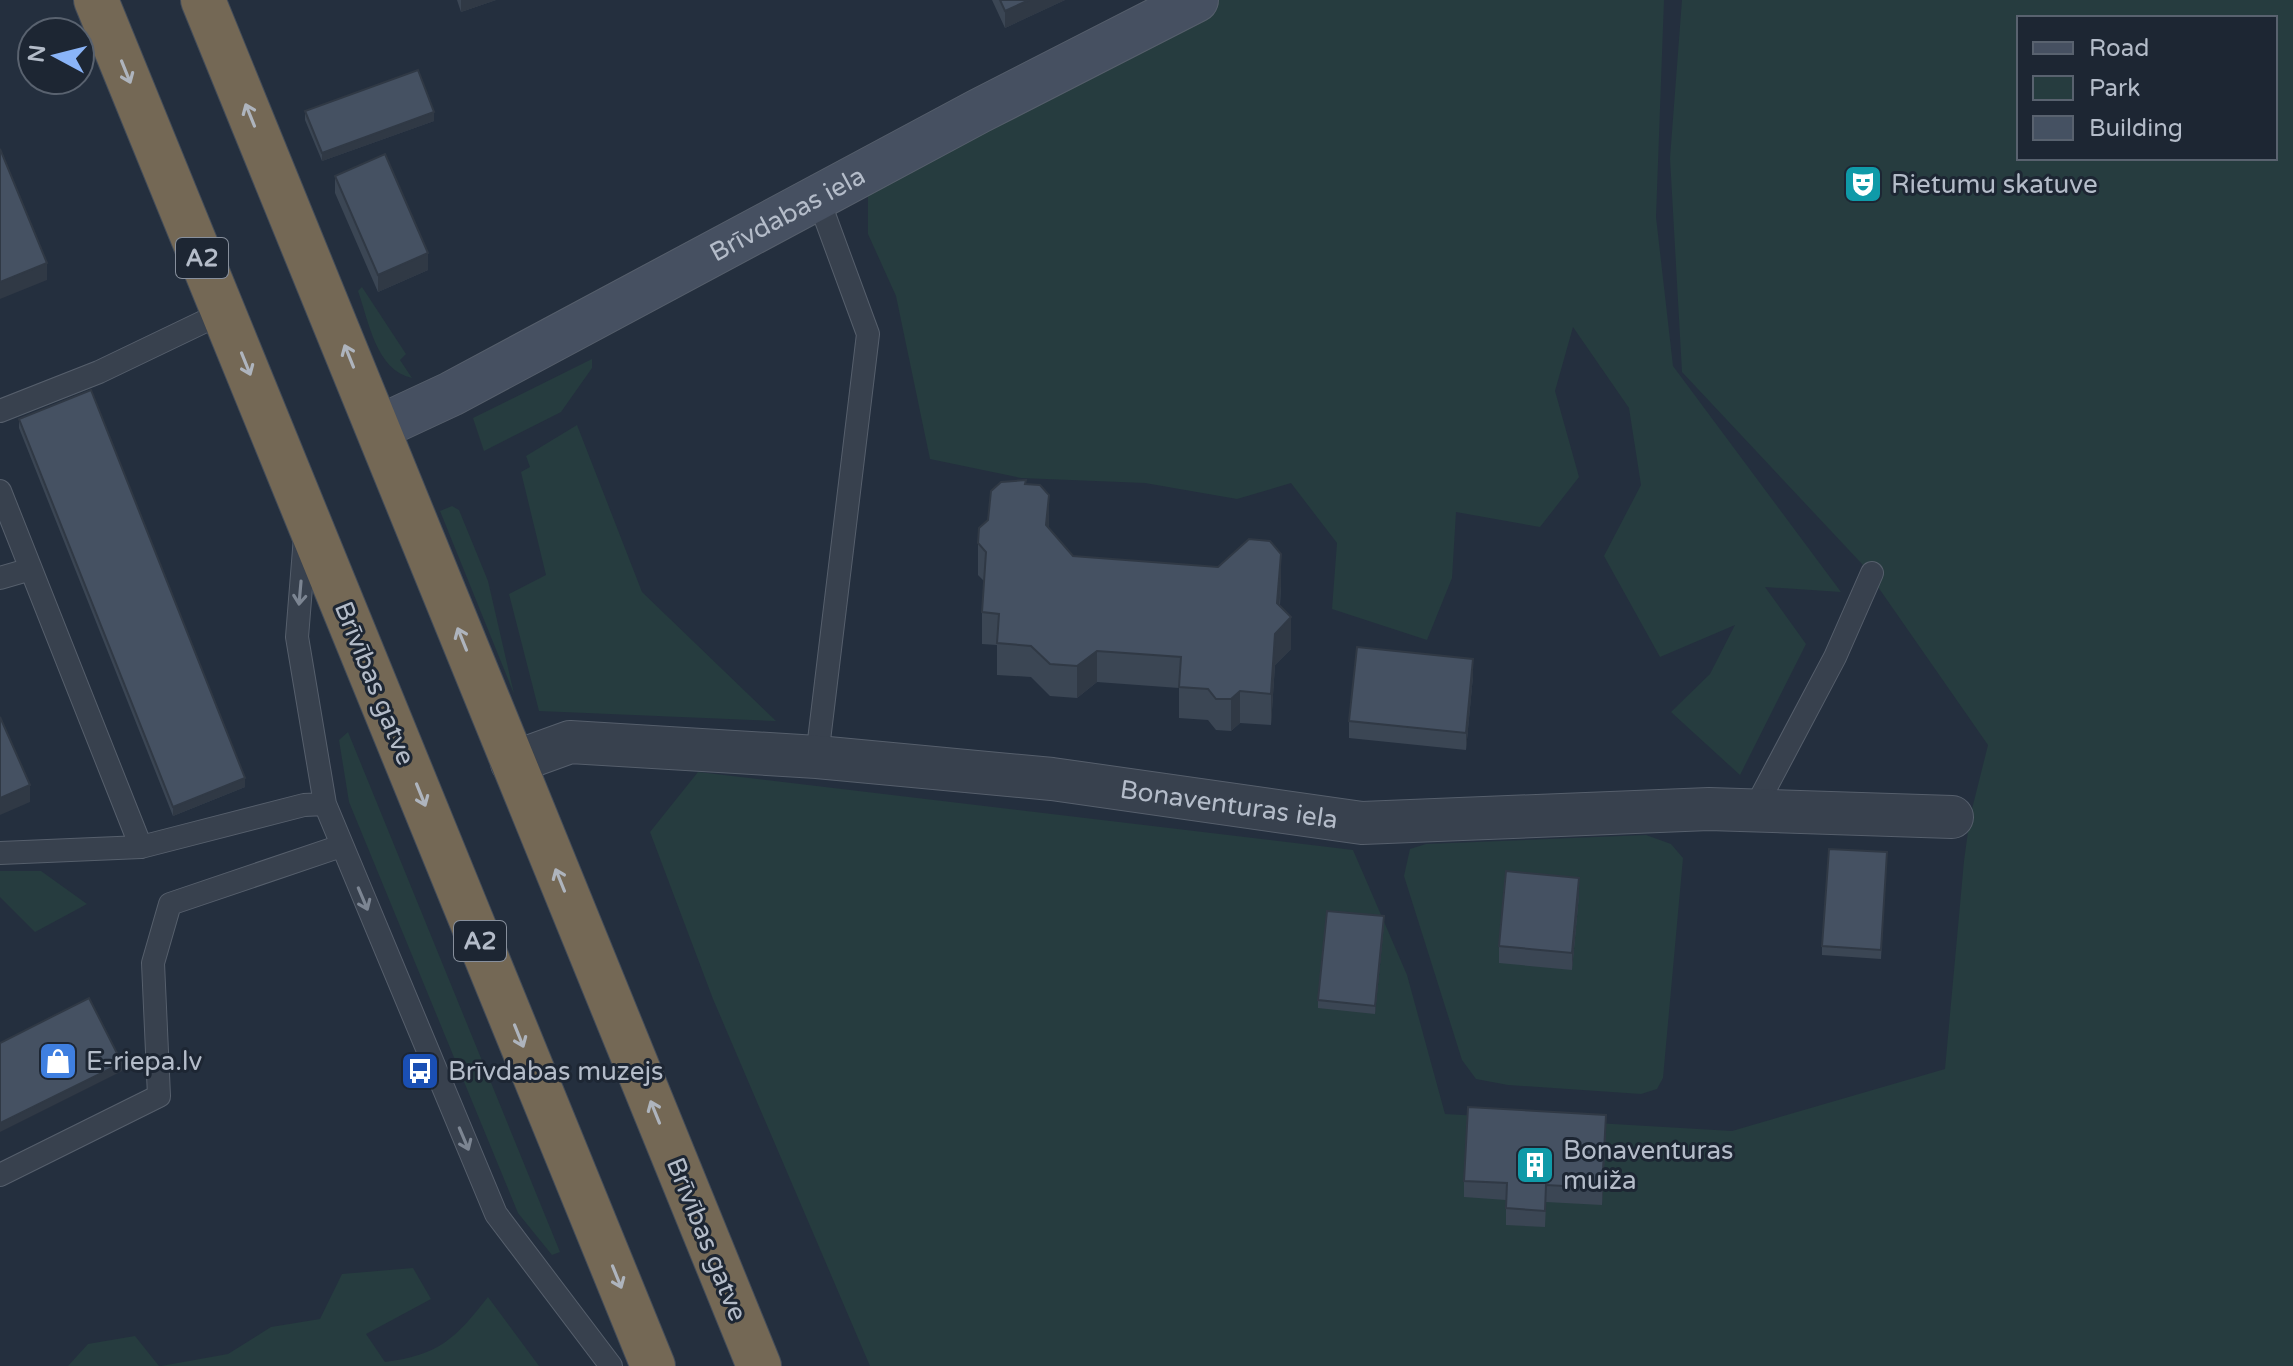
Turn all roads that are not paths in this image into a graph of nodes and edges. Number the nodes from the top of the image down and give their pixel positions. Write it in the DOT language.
graph roads {
  1 [pos="96,0"];
  2 [pos="203,0"];
  3 [pos="1196,0"];
  4 [pos="818,198"];
  5 [pos="224,312"];
  6 [pos="0,411"];
  7 [pos="378,428"];
  8 [pos="0,491"];
  9 [pos="307,515"];
  10 [pos="31,569"];
  11 [pos="1872,573"];
  12 [pos="0,578"];
  13 [pos="817,757"];
  14 [pos="512,763"];
  15 [pos="325,804"];
  16 [pos="1754,810"];
  17 [pos="1952,817"];
  18 [pos="341,846"];
  19 [pos="141,847"];
  20 [pos="0,853"];
  21 [pos="0,1175"];
  22 [pos="611,1366"];
  23 [pos="653,1366"];
  24 [pos="759,1366"];
  1 -- 5 [label="highway, Brīvības gatve / A2, one-way"];
  7 -- 2 [label="highway, Brīvības gatve, one-way"];
  3 -- 4 [label="street, Brīvdabas iela"];
  4 -- 7 [label="street, Brīvdabas iela"];
  4 -- 13 [label="lane"];
  5 -- 6 [label="lane"];
  5 -- 9 [label="highway, Brīvības gatve / A2, one-way"];
  14 -- 7 [label="highway, Brīvības gatve, one-way"];
  8 -- 10 [label="lane"];
  9 -- 15 [label="lane, one-way"];
  9 -- 23 [label="highway, Brīvības gatve / A2, one-way"];
  10 -- 12 [label="lane"];
  10 -- 19 [label="lane"];
  11 -- 16 [label="lane"];
  13 -- 14 [label="street, Bonaventuras iela"];
  13 -- 16 [label="street, Bonaventuras iela"];
  24 -- 14 [label="highway, Brīvības gatve, one-way"];
  15 -- 18 [label="lane"];
  15 -- 19 [label="lane"];
  16 -- 17 [label="street, Bonaventuras iela"];
  18 -- 21 [label="lane"];
  18 -- 22 [label="lane, one-way"];
  19 -- 20 [label="lane"];
}
